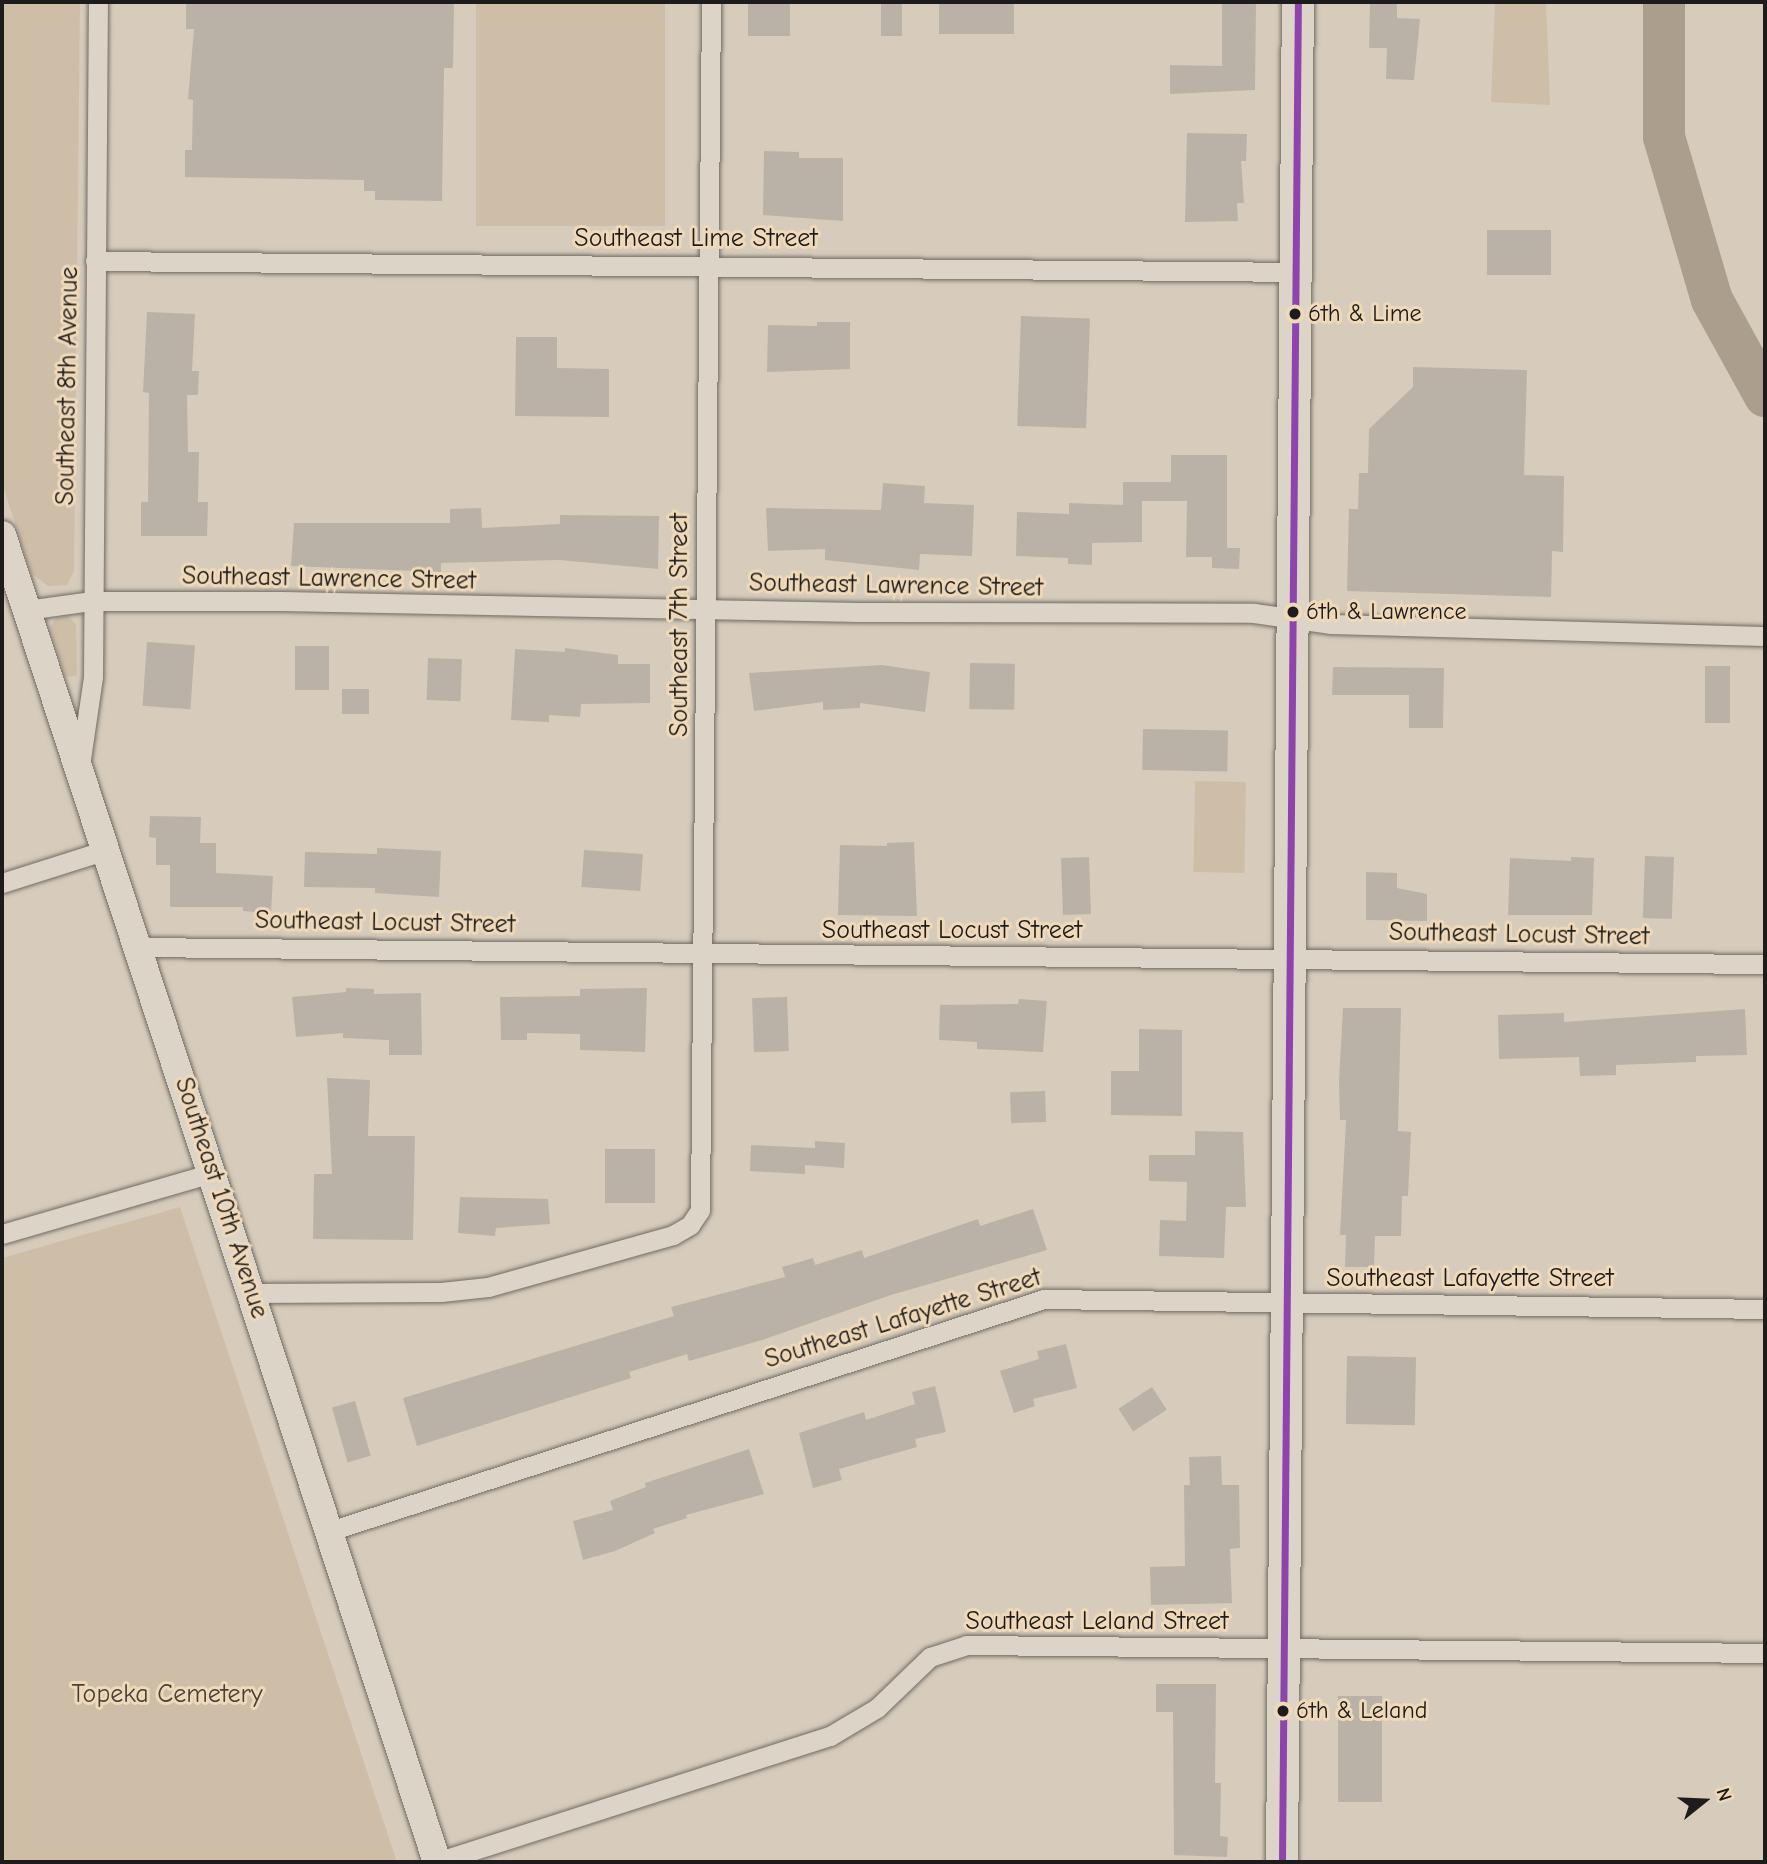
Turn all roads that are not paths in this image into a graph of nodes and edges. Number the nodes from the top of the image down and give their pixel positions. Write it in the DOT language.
graph roads {
  1 [pos="98,2"];
  2 [pos="711,2"];
  3 [pos="1298,2"];
  4 [pos="95,261"];
  5 [pos="709,265"];
  6 [pos="1296,272"];
  7 [pos="2,535"];
  8 [pos="92,601"];
  9 [pos="26,610"];
  10 [pos="707,610"];
  11 [pos="1293,619"];
  12 [pos="1765,636"];
  13 [pos="79,770"];
  14 [pos="106,850"];
  15 [pos="2,883"];
  16 [pos="138,947"];
  17 [pos="704,955"];
  18 [pos="1290,957"];
  19 [pos="1765,964"];
  20 [pos="212,1173"];
  21 [pos="2,1234"];
  22 [pos="252,1293"];
  23 [pos="1287,1305"];
  24 [pos="1765,1309"];
  25 [pos="330,1531"];
  26 [pos="1284,1647"];
  27 [pos="1765,1653"];
  28 [pos="437,1862"];
  29 [pos="1282,1862"];
  1 -- 4 [label="street, Southeast 8th Avenue"];
  2 -- 5 [label="street, Southeast 7th Street"];
  3 -- 6 [label="main road"];
  4 -- 5 [label="street, Southeast Lime Street"];
  4 -- 8 [label="street, Southeast 8th Avenue"];
  5 -- 6 [label="street, Southeast Lime Street"];
  5 -- 10 [label="street, Southeast 7th Street"];
  6 -- 11 [label="main road"];
  7 -- 9 [label="main road, Southeast 10th Avenue"];
  8 -- 9 [label="street, Southeast Lawrence Street"];
  8 -- 10 [label="street, Southeast Lawrence Street"];
  8 -- 13 [label="street, Southeast 8th Avenue"];
  9 -- 13 [label="main road, Southeast 10th Avenue"];
  10 -- 11 [label="street, Southeast Lawrence Street"];
  10 -- 17 [label="street, Southeast 7th Street"];
  11 -- 12 [label="street, Southeast Lawrence Street"];
  11 -- 18 [label="main road"];
  13 -- 14 [label="main road, Southeast 10th Avenue"];
  14 -- 15 [label="street"];
  14 -- 16 [label="main road, Southeast 10th Avenue"];
  16 -- 17 [label="street, Southeast Locust Street"];
  16 -- 20 [label="main road, Southeast 10th Avenue"];
  17 -- 18 [label="street, Southeast Locust Street"];
  17 -- 22 [label="street, Southeast 7th Street"];
  18 -- 19 [label="street, Southeast Locust Street"];
  18 -- 23 [label="main road"];
  20 -- 21 [label="street"];
  20 -- 22 [label="main road, Southeast 10th Avenue"];
  22 -- 25 [label="main road, Southeast 10th Avenue"];
  23 -- 24 [label="street, Southeast Lafayette Street"];
  23 -- 25 [label="street, Southeast Lafayette Street"];
  23 -- 26 [label="main road"];
  25 -- 28 [label="main road, Southeast 10th Avenue"];
  26 -- 27 [label="street, Southeast Leland Street"];
  26 -- 28 [label="street, Southeast Leland Street"];
  26 -- 29 [label="main road"];
}
